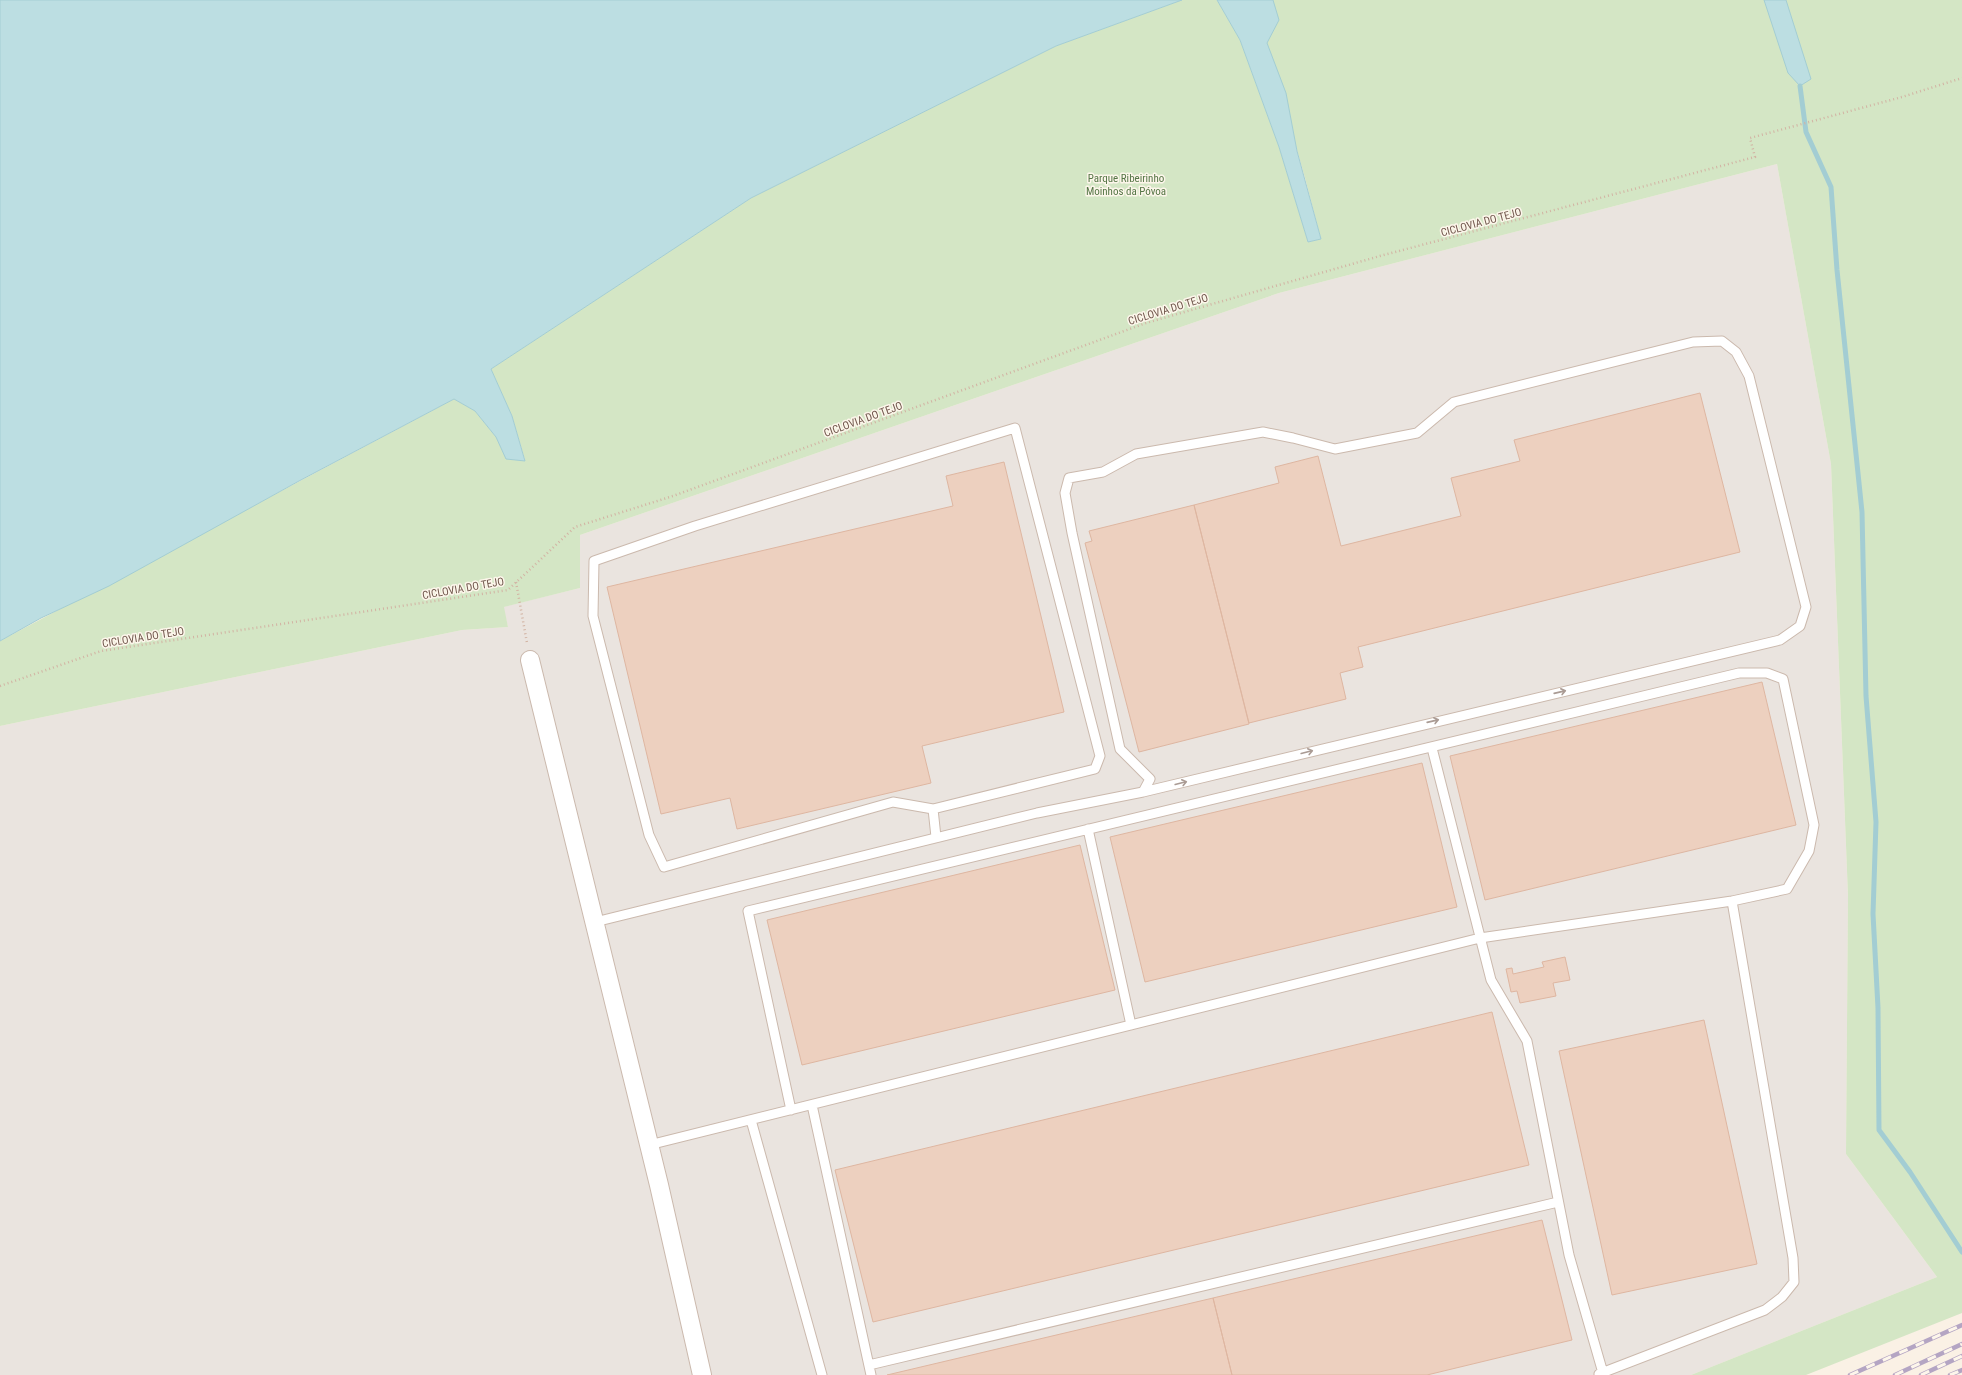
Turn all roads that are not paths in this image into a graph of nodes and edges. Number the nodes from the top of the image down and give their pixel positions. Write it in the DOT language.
graph roads {
  1 [pos="530,660"];
  2 [pos="1432,748"];
  3 [pos="1143,792"];
  4 [pos="933,808"];
  5 [pos="1088,829"];
  6 [pos="936,837"];
  7 [pos="1732,901"];
  8 [pos="594,922"];
  9 [pos="1480,938"];
  10 [pos="1131,1025"];
  11 [pos="812,1105"];
  12 [pos="791,1110"];
  13 [pos="751,1120"];
  14 [pos="649,1145"];
  15 [pos="1558,1202"];
  16 [pos="869,1365"];
  17 [pos="1600,1374"];
  18 [pos="702,1375"];
  19 [pos="822,1375"];
  20 [pos="871,1375"];
  1 -- 8 [label="street"];
  2 -- 5 [label="lane"];
  2 -- 7 [label="lane"];
  2 -- 9 [label="lane"];
  3 -- 3 [label="lane, one-way"];
  3 -- 6 [label="lane"];
  4 -- 4 [label="lane"];
  4 -- 6 [label="lane"];
  5 -- 10 [label="lane"];
  5 -- 12 [label="lane"];
  6 -- 8 [label="lane"];
  7 -- 9 [label="lane"];
  7 -- 17 [label="lane"];
  8 -- 14 [label="street"];
  9 -- 10 [label="lane"];
  9 -- 15 [label="lane"];
  10 -- 11 [label="lane"];
  11 -- 12 [label="lane"];
  11 -- 16 [label="lane"];
  12 -- 13 [label="lane"];
  13 -- 14 [label="lane"];
  13 -- 19 [label="lane"];
  14 -- 18 [label="street"];
  15 -- 16 [label="lane"];
  15 -- 17 [label="lane"];
  16 -- 20 [label="lane"];
}
